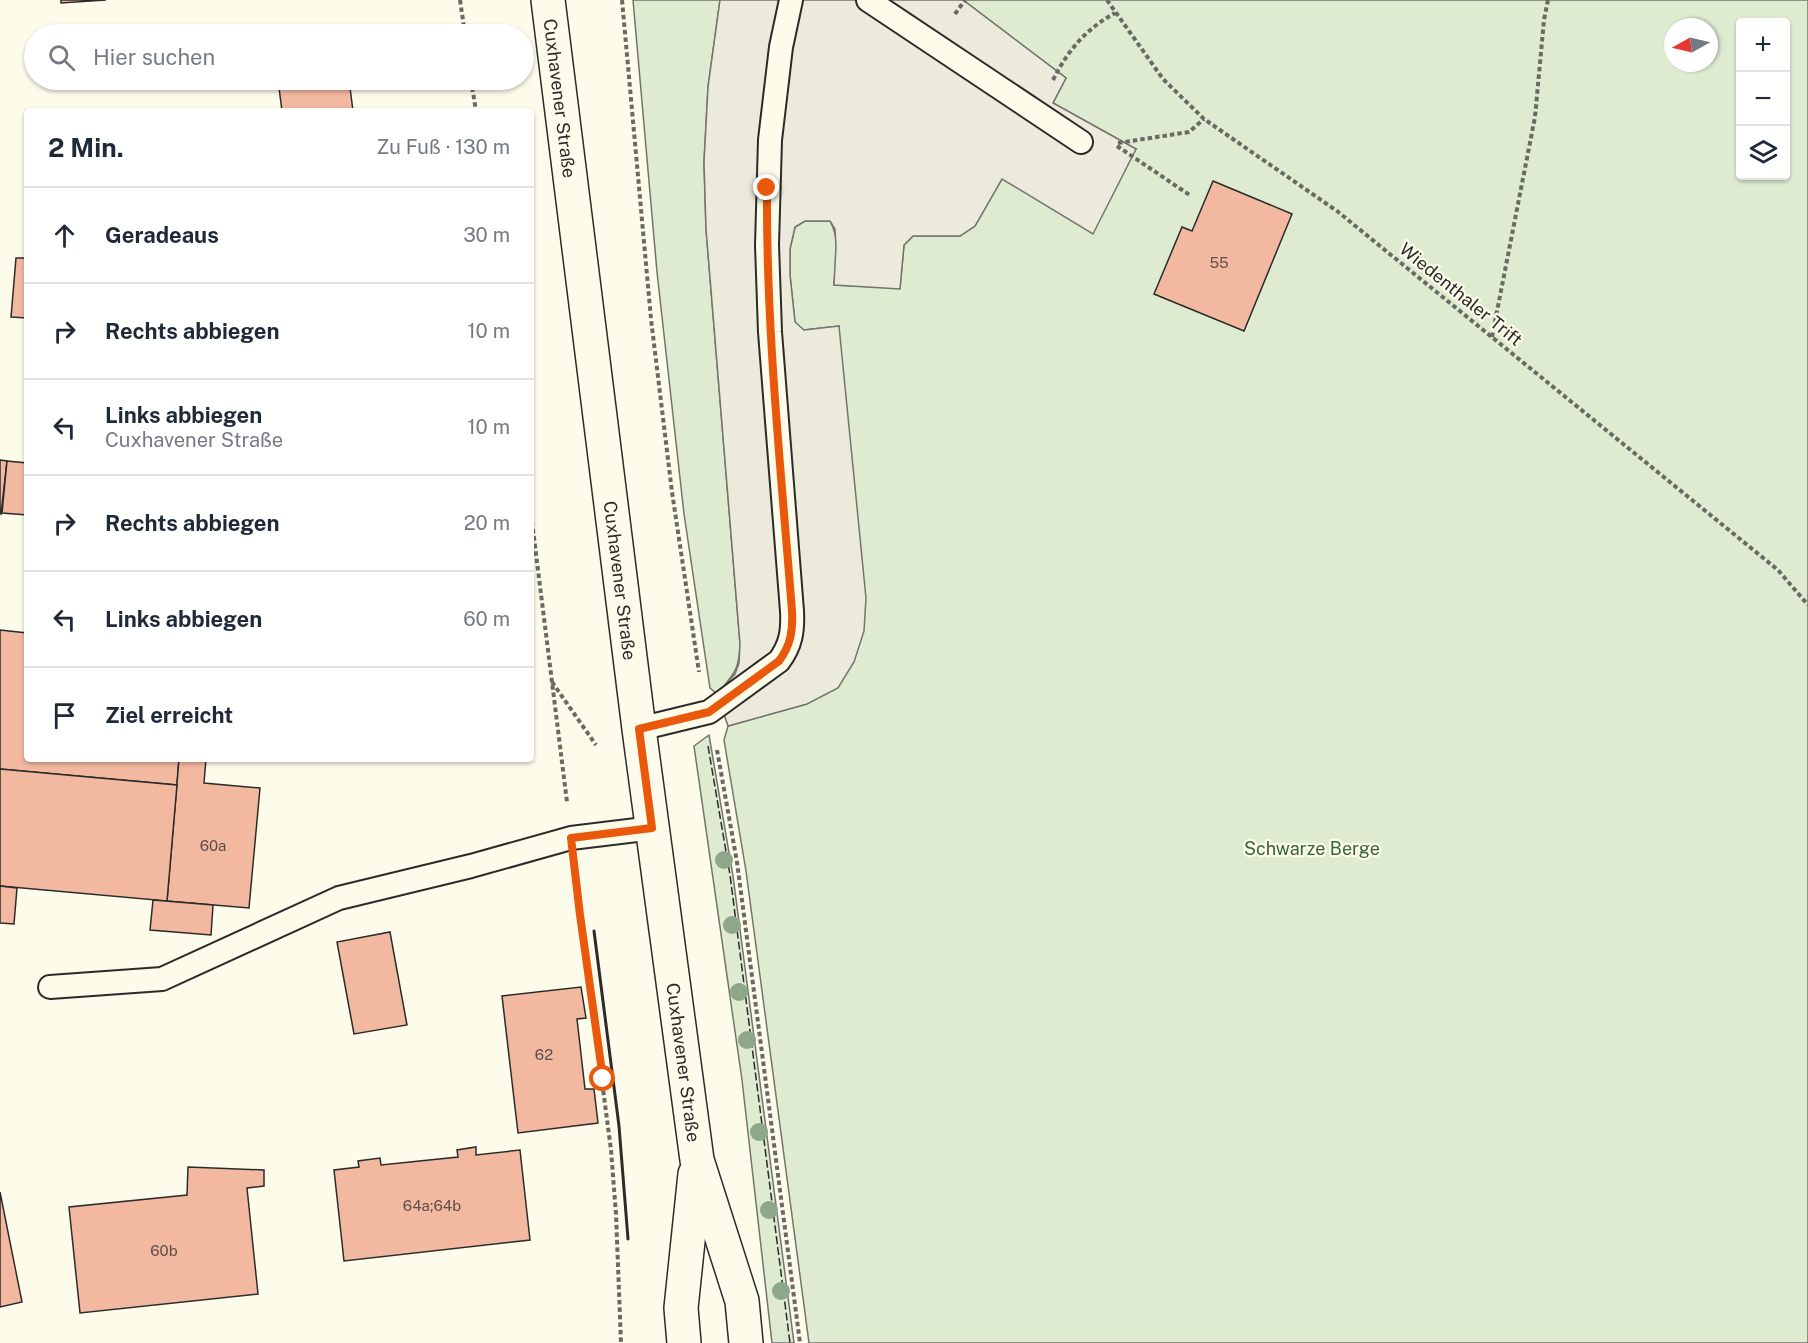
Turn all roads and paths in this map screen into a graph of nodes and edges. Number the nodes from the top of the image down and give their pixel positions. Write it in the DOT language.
graph roads {
  1 [pos="460,0"];
  2 [pos="548,0"];
  3 [pos="791,0"];
  4 [pos="868,0"];
  5 [pos="1107,0"];
  6 [pos="1548,0"];
  7 [pos="1114,13"];
  8 [pos="464,24"];
  9 [pos="473,90"];
  10 [pos="476,108"];
  11 [pos="1036,112"];
  12 [pos="1204,119"];
  13 [pos="1081,142"];
  14 [pos="1114,144"];
  15 [pos="1127,153"];
  16 [pos="1191,196"];
  17 [pos="1492,337"];
  18 [pos="534,538"];
  19 [pos="1808,605"];
  20 [pos="639,729"];
  21 [pos="652,828"];
  22 [pos="571,838"];
  23 [pos="50,987"];
  24 [pos="697,1160"];
  25 [pos="621,1343"];
  26 [pos="684,1343"];
  27 [pos="746,1343"];
  1 -- 8 [label="path"];
  2 -- 20 [label="main road, Cuxhavener Straße"];
  3 -- 20 [label="lane"];
  4 -- 11 [label="lane"];
  5 -- 7 [label="path, Wiedenthaler Trift"];
  6 -- 17 [label="path"];
  7 -- 11 [label="path"];
  7 -- 12 [label="path, Wiedenthaler Trift"];
  9 -- 10 [label="path"];
  11 -- 13 [label="lane"];
  12 -- 14 [label="path"];
  12 -- 17 [label="path, Wiedenthaler Trift"];
  15 -- 16 [label="path"];
  17 -- 19 [label="path, Wiedenthaler Trift"];
  18 -- 22 [label="path"];
  20 -- 21 [label="main road, Cuxhavener Straße"];
  21 -- 22 [label="lane"];
  21 -- 24 [label="main road, Cuxhavener Straße"];
  22 -- 23 [label="lane"];
  22 -- 25 [label="path"];
  24 -- 26 [label="main road, Cuxhavener Straße"];
  24 -- 27 [label="main road, Cuxhavener Straße"];
}
